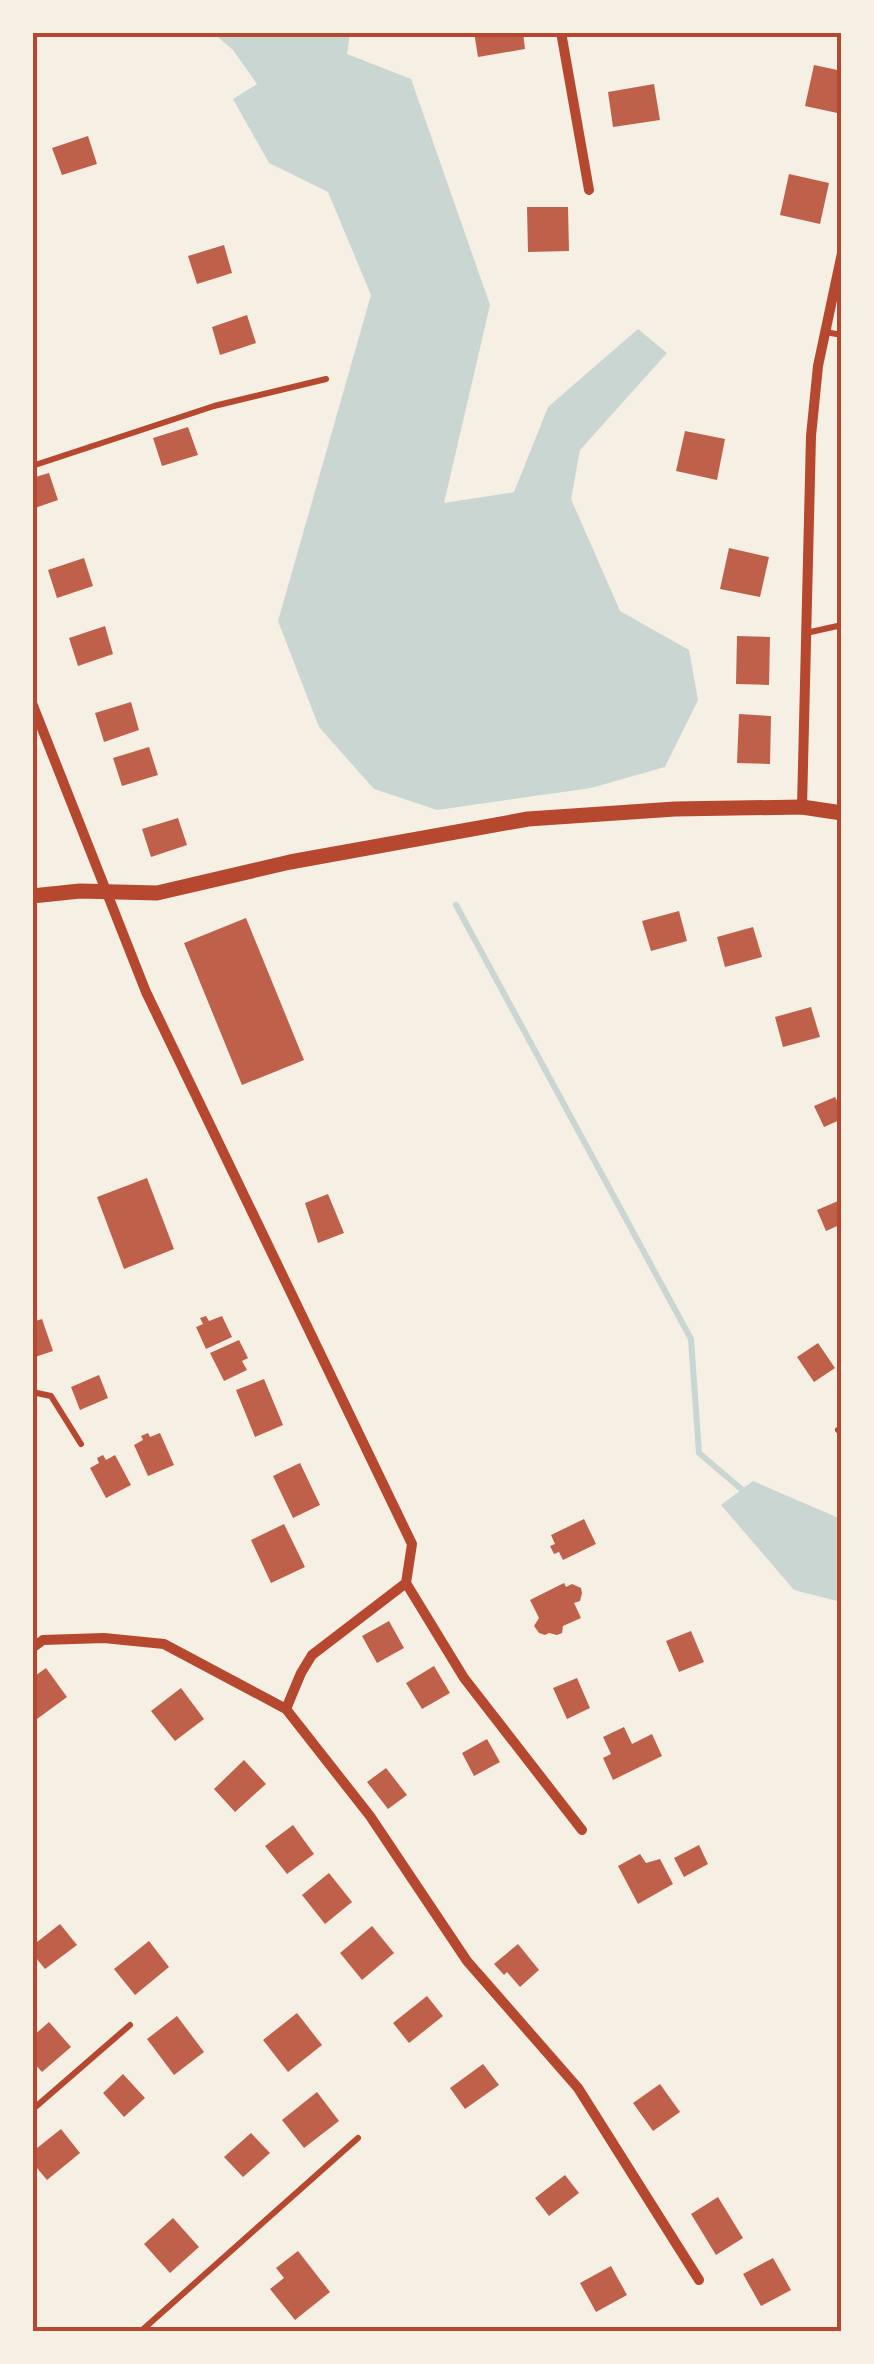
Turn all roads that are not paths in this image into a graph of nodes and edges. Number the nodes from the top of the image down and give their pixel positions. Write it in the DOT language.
graph roads {
  1 [pos="561,32"];
  2 [pos="588,190"];
  3 [pos="842,254"];
  4 [pos="825,332"];
  5 [pos="842,334"];
  6 [pos="326,379"];
  7 [pos="32,466"];
  8 [pos="842,625"];
  9 [pos="806,633"];
  10 [pos="32,703"];
  11 [pos="802,807"];
  12 [pos="842,813"];
  13 [pos="107,892"];
  14 [pos="32,896"];
  15 [pos="32,1392"];
  16 [pos="81,1444"];
  17 [pos="406,1583"];
  18 [pos="32,1648"];
  19 [pos="286,1709"];
  20 [pos="582,1830"];
  21 [pos="130,2025"];
  22 [pos="32,2110"];
  23 [pos="358,2138"];
  24 [pos="699,2280"];
  25 [pos="140,2332"];
  1 -- 2 [label="street"];
  3 -- 4 [label="street"];
  4 -- 5 [label="lane"];
  4 -- 9 [label="street"];
  6 -- 7 [label="lane"];
  8 -- 9 [label="lane"];
  9 -- 11 [label="street"];
  10 -- 13 [label="street"];
  11 -- 12 [label="street"];
  11 -- 13 [label="street"];
  13 -- 14 [label="street"];
  13 -- 17 [label="street"];
  15 -- 16 [label="lane"];
  17 -- 19 [label="street"];
  17 -- 20 [label="street"];
  18 -- 19 [label="street"];
  19 -- 24 [label="street"];
  21 -- 22 [label="lane"];
  23 -- 25 [label="lane"];
}
